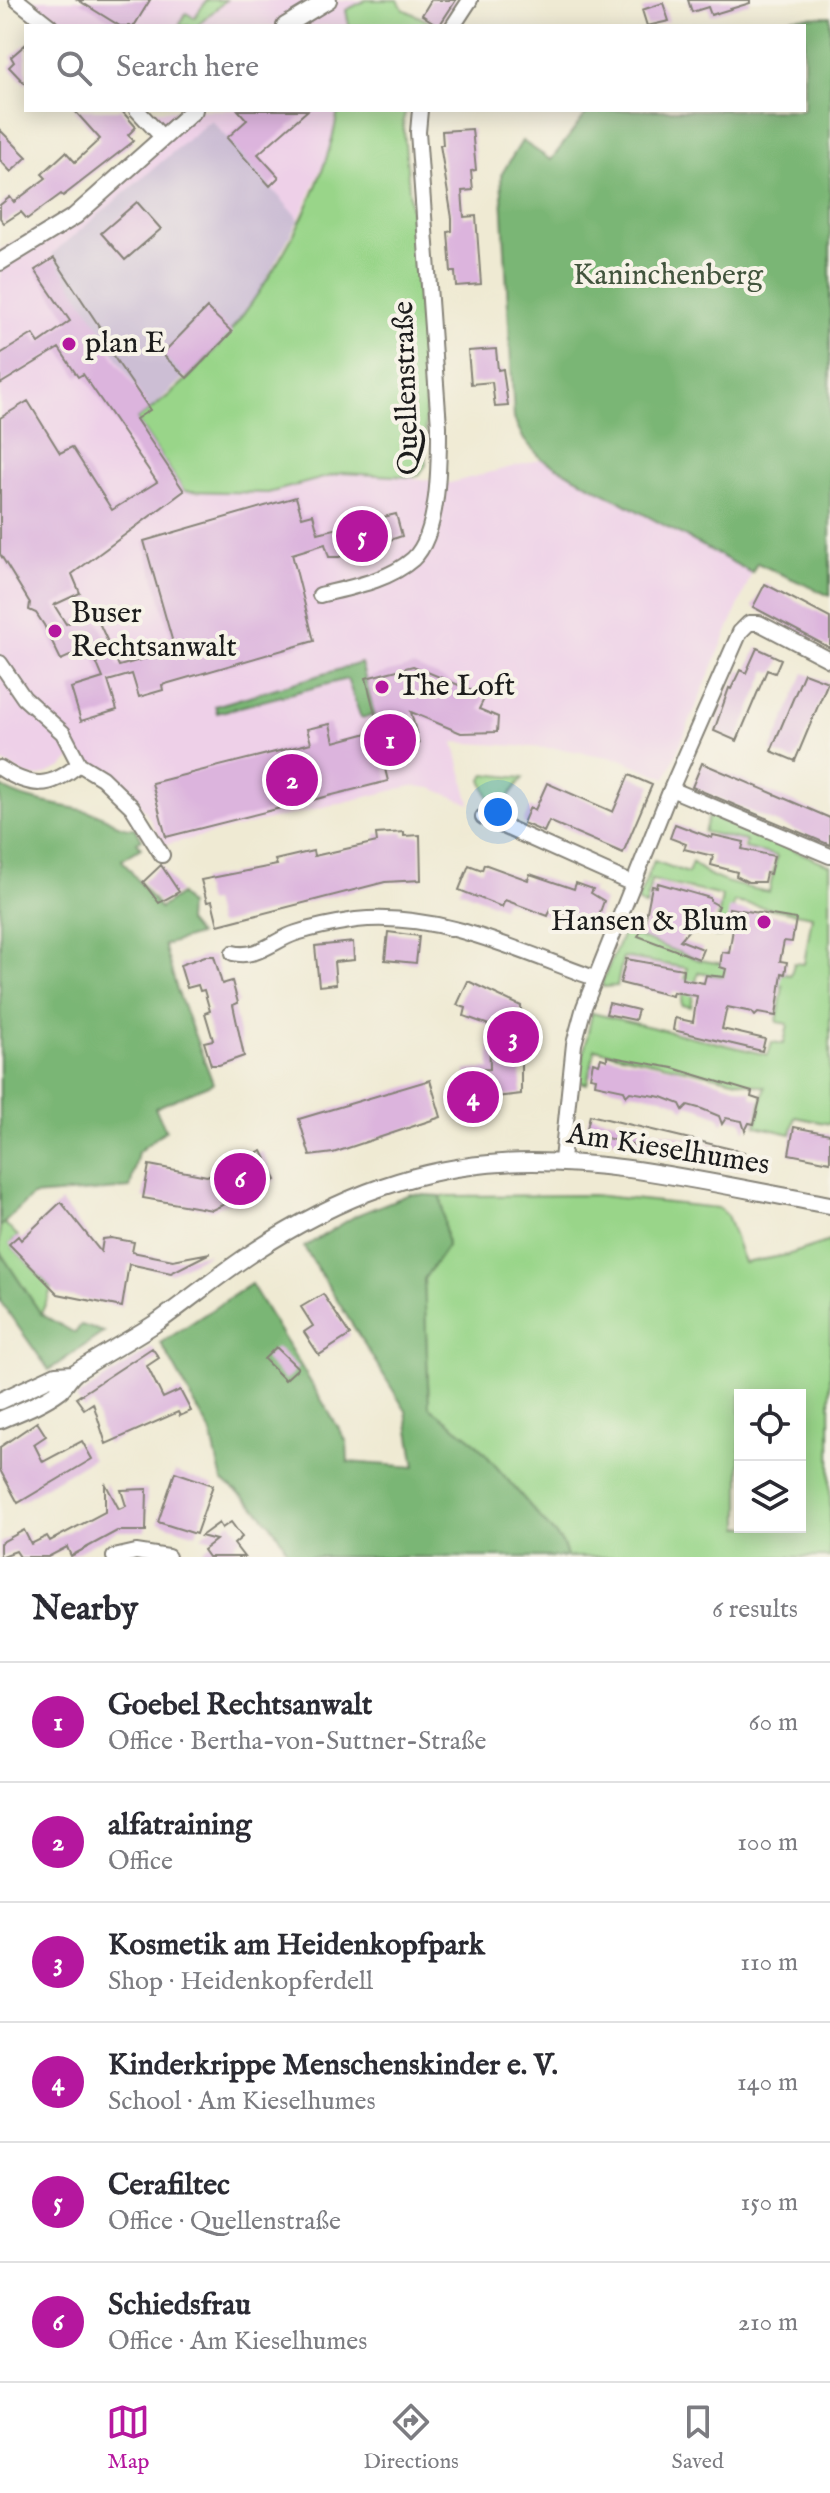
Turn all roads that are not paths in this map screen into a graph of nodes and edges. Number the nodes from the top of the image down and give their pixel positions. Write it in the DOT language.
graph roads {
  1 [pos="17,0"];
  2 [pos="328,0"];
  3 [pos="470,0"];
  4 [pos="47,24"];
  5 [pos="288,24"];
  6 [pos="454,24"];
  7 [pos="139,112"];
  8 [pos="192,112"];
  9 [pos="420,112"];
  10 [pos="163,138"];
  11 [pos="0,262"];
  12 [pos="320,595"];
  13 [pos="830,660"];
  14 [pos="0,663"];
  15 [pos="79,764"];
  16 [pos="0,768"];
  17 [pos="671,789"];
  18 [pos="483,817"];
  19 [pos="162,855"];
  20 [pos="830,856"];
  21 [pos="633,884"];
  22 [pos="233,953"];
  23 [pos="594,978"];
  24 [pos="562,1160"];
  25 [pos="830,1205"];
  26 [pos="73,1374"];
  27 [pos="0,1401"];
  28 [pos="18,1412"];
  29 [pos="0,1420"];
  30 [pos="0,1432"];
  31 [pos="114,1557"];
  32 [pos="168,1557"];
  1 -- 4 [label="street"];
  2 -- 5 [label="street"];
  3 -- 6 [label="street"];
  7 -- 10 [label="street"];
  8 -- 10 [label="street"];
  9 -- 12 [label="street, Quellenstraße"];
  10 -- 11 [label="street"];
  13 -- 17 [label="street"];
  14 -- 15 [label="street"];
  15 -- 16 [label="street"];
  15 -- 19 [label="street"];
  17 -- 20 [label="street"];
  17 -- 21 [label="street"];
  18 -- 21 [label="street"];
  21 -- 23 [label="street"];
  22 -- 23 [label="street"];
  23 -- 24 [label="street"];
  24 -- 25 [label="street, Am Kieselhumes"];
  24 -- 26 [label="street, Am Kieselhumes"];
  26 -- 27 [label="street, Am Kieselhumes"];
  26 -- 28 [label="street, Am Kieselhumes"];
  28 -- 29 [label="street, Am Kieselhumes"];
  28 -- 30 [label="street"];
  31 -- 32 [label="street"];
}
